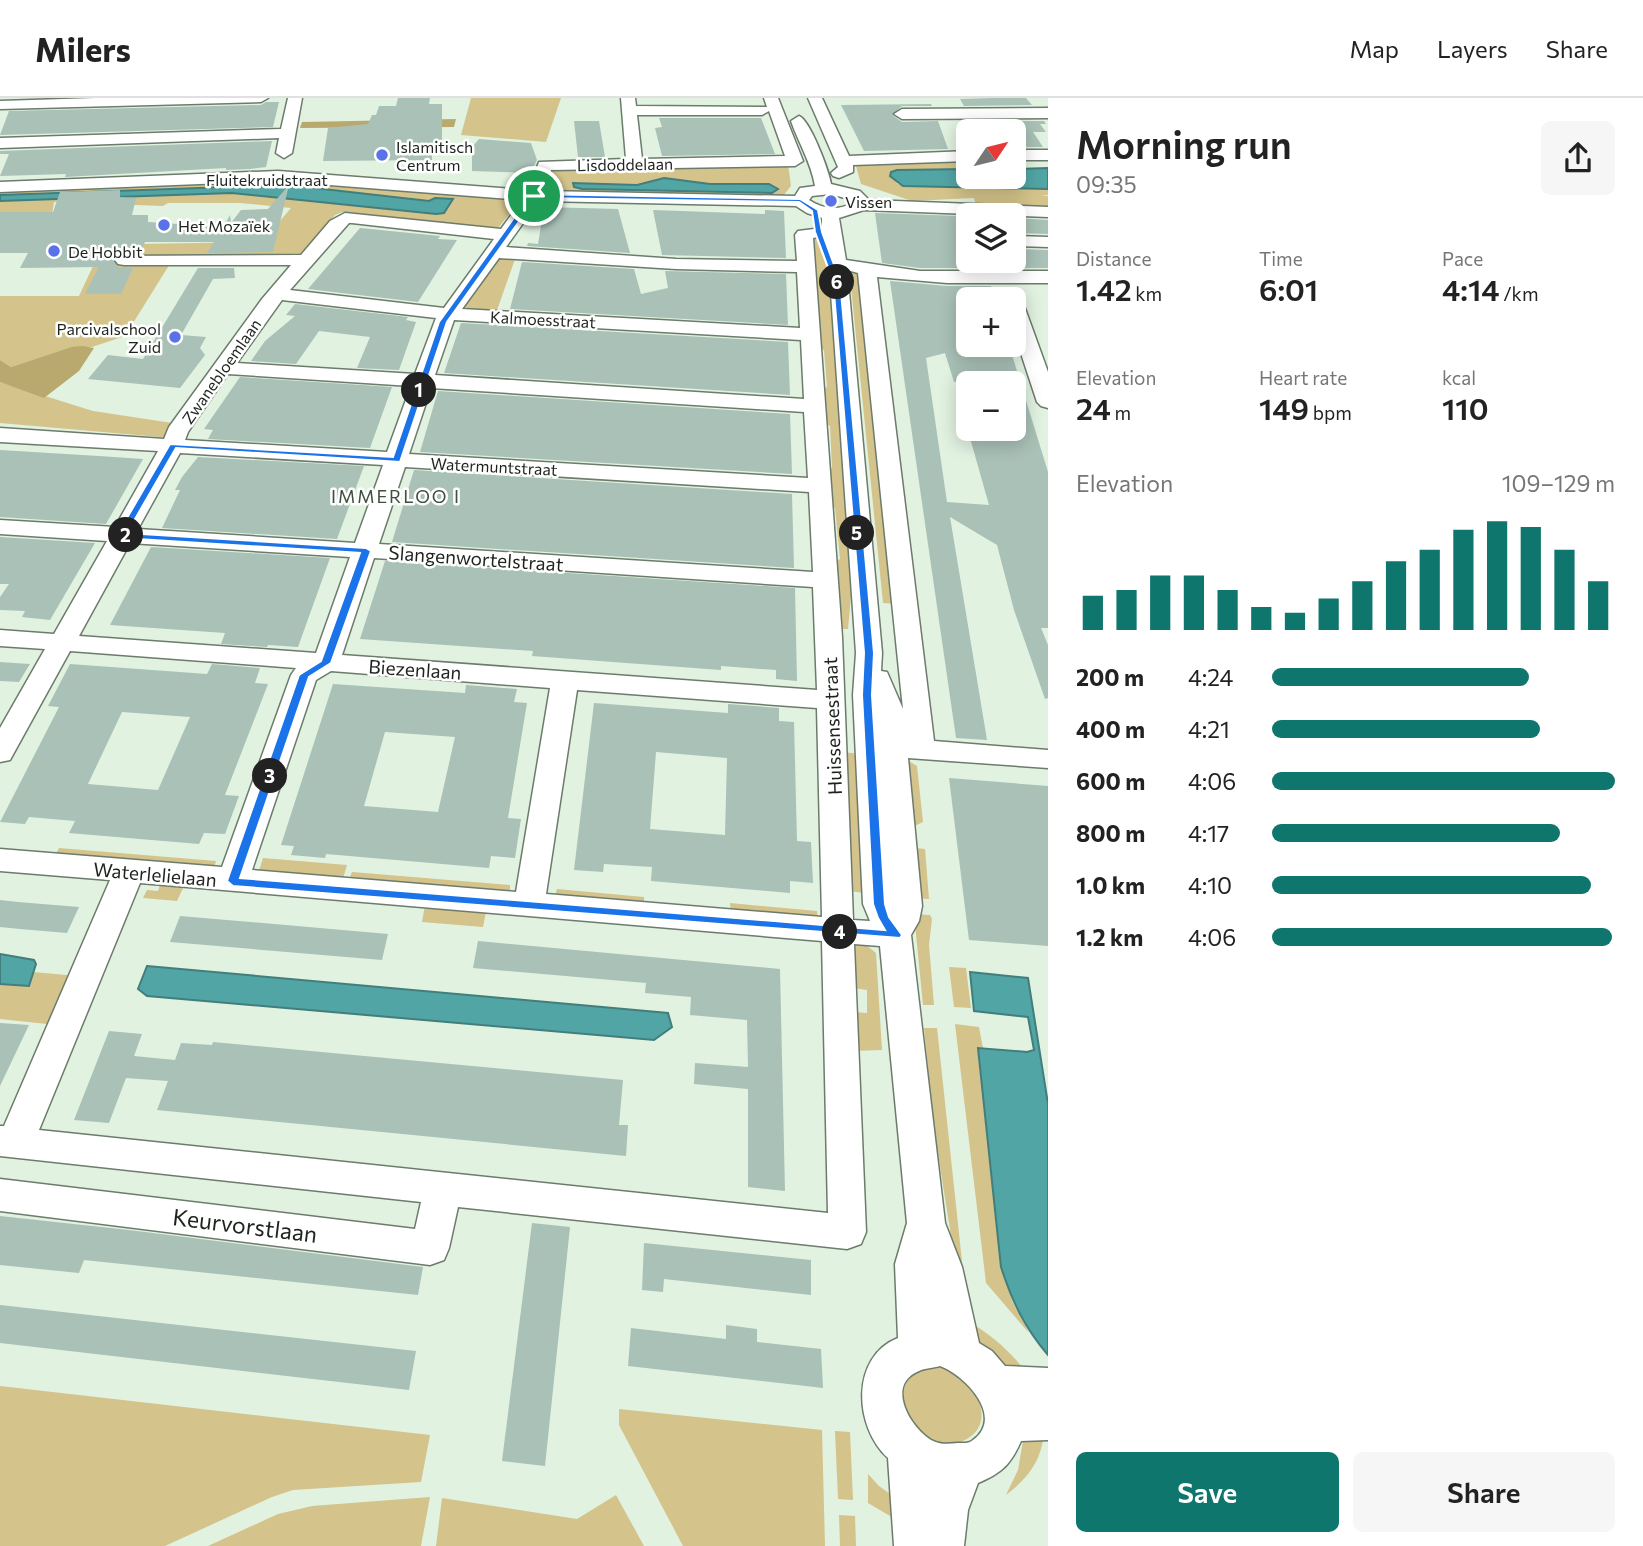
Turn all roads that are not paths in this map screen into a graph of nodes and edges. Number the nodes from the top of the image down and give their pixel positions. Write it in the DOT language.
graph roads {
  1 [pos="261,98"];
  2 [pos="295,98"];
  3 [pos="815,98"];
  4 [pos="893,98"];
  5 [pos="766,104"];
  6 [pos="0,105"];
  7 [pos="629,105"];
  8 [pos="794,108"];
  9 [pos="1048,113"];
  10 [pos="288,133"];
  11 [pos="789,141"];
  12 [pos="0,143"];
  13 [pos="808,145"];
  14 [pos="956,155"];
  15 [pos="1026,155"];
  16 [pos="1048,155"];
  17 [pos="634,164"];
  18 [pos="278,176"];
  19 [pos="835,179"];
  20 [pos="0,187"];
  21 [pos="534,196"];
  22 [pos="860,205"];
  23 [pos="816,208"];
  24 [pos="956,211"];
  25 [pos="1026,212"];
  26 [pos="1048,212"];
  27 [pos="819,232"];
  28 [pos="507,235"];
  29 [pos="1026,242"];
  30 [pos="1048,242"];
  31 [pos="494,252"];
  32 [pos="124,260"];
  33 [pos="304,260"];
  34 [pos="807,267"];
  35 [pos="956,270"];
  36 [pos="837,271"];
  37 [pos="867,271"];
  38 [pos="1026,273"];
  39 [pos="1048,277"];
  40 [pos="277,294"];
  41 [pos="448,314"];
  42 [pos="1026,324"];
  43 [pos="811,335"];
  44 [pos="1039,349"];
  45 [pos="223,368"];
  46 [pos="422,382"];
  47 [pos="1048,402"];
  48 [pos="815,406"];
  49 [pos="0,435"];
  50 [pos="173,445"];
  51 [pos="397,460"];
  52 [pos="820,486"];
  53 [pos="0,527"];
  54 [pos="121,535"];
  55 [pos="366,551"];
  56 [pos="826,580"];
  57 [pos="0,638"];
  58 [pos="62,642"];
  59 [pos="326,663"];
  60 [pos="565,681"];
  61 [pos="830,700"];
  62 [pos="13,707"];
  63 [pos="895,748"];
  64 [pos="0,753"];
  65 [pos="1048,759"];
  66 [pos="0,860"];
  67 [pos="129,872"];
  68 [pos="233,881"];
  69 [pos="529,905"];
  70 [pos="838,932"];
  71 [pos="895,935"];
  72 [pos="8,1142"];
  73 [pos="443,1189"];
  74 [pos="0,1195"];
  75 [pos="926,1223"];
  76 [pos="919,1348"];
  77 [pos="961,1354"];
  78 [pos="1048,1388"];
  79 [pos="1001,1403"];
  80 [pos="1048,1419"];
  81 [pos="909,1450"];
  82 [pos="963,1467"];
  83 [pos="916,1546"];
  84 [pos="942,1546"];
  1 -- 6 [label="street"];
  2 -- 10 [label="street"];
  3 -- 19 [label="street"];
  4 -- 9 [label="street"];
  5 -- 7 [label="street"];
  5 -- 11 [label="street"];
  7 -- 17 [label="street"];
  8 -- 13 [label="street"];
  10 -- 12 [label="street"];
  10 -- 18 [label="street"];
  11 -- 13 [label="street"];
  11 -- 17 [label="street, Lisdoddelaan"];
  13 -- 19 [label="street"];
  14 -- 19 [label="street"];
  15 -- 16 [label="street"];
  17 -- 21 [label="street, Lisdoddelaan"];
  18 -- 20 [label="street, Fluitekruidstraat"];
  18 -- 21 [label="street, Fluitekruidstraat"];
  19 -- 22 [label="street"];
  19 -- 23 [label="street"];
  21 -- 23 [label="street, Lisdoddelaan"];
  21 -- 28 [label="street"];
  22 -- 23 [label="street"];
  22 -- 24 [label="street"];
  23 -- 27 [label="street, Huissensestraat"];
  23 -- 36 [label="street, Huissensestraat"];
  25 -- 26 [label="street"];
  27 -- 34 [label="street, Huissensestraat"];
  27 -- 36 [label="street, Huissensestraat"];
  28 -- 31 [label="street"];
  28 -- 33 [label="street, Zwanebloemlaan"];
  29 -- 30 [label="street"];
  31 -- 34 [label="street"];
  31 -- 41 [label="street"];
  32 -- 33 [label="street"];
  33 -- 40 [label="street, Zwanebloemlaan"];
  34 -- 43 [label="street, Huissensestraat"];
  35 -- 37 [label="street"];
  36 -- 37 [label="street"];
  36 -- 63 [label="street, Huissensestraat"];
  37 -- 63 [label="street, Huissensestraat"];
  38 -- 39 [label="street"];
  40 -- 41 [label="street, Kalmoesstraat"];
  40 -- 45 [label="street, Zwanebloemlaan"];
  41 -- 43 [label="street, Kalmoesstraat"];
  41 -- 46 [label="street"];
  42 -- 44 [label="street"];
  43 -- 48 [label="street, Huissensestraat"];
  44 -- 47 [label="street"];
  45 -- 46 [label="street"];
  45 -- 50 [label="street, Zwanebloemlaan"];
  46 -- 48 [label="street"];
  46 -- 51 [label="street"];
  48 -- 52 [label="street, Huissensestraat"];
  49 -- 50 [label="street, Watermuntstraat"];
  50 -- 51 [label="street, Watermuntstraat"];
  50 -- 54 [label="street, Zwanebloemlaan"];
  51 -- 52 [label="street, Watermuntstraat"];
  51 -- 55 [label="street"];
  52 -- 56 [label="street, Huissensestraat"];
  53 -- 54 [label="street, Slangenwortelstraat"];
  54 -- 55 [label="street, Slangenwortelstraat"];
  54 -- 58 [label="street, Zwanebloemlaan"];
  55 -- 56 [label="street, Slangenwortelstraat"];
  55 -- 59 [label="street"];
  56 -- 61 [label="street, Huissensestraat"];
  57 -- 58 [label="street, Biezenlaan"];
  58 -- 59 [label="street, Biezenlaan"];
  58 -- 62 [label="street, Zwanebloemlaan"];
  59 -- 60 [label="street, Biezenlaan"];
  59 -- 68 [label="street"];
  60 -- 61 [label="street, Biezenlaan"];
  60 -- 69 [label="street"];
  61 -- 70 [label="street, Huissensestraat"];
  62 -- 64 [label="street, Zwanebloemlaan"];
  63 -- 65 [label="street"];
  63 -- 71 [label="street, Huissensestraat"];
  66 -- 67 [label="street, Waterlelielaan"];
  67 -- 68 [label="street, Waterlelielaan"];
  67 -- 72 [label="street"];
  68 -- 69 [label="street, Waterlelielaan"];
  69 -- 70 [label="street, Waterlelielaan"];
  70 -- 71 [label="street, Waterlelielaan"];
  70 -- 73 [label="street, Huissensestraat"];
  71 -- 75 [label="street, Huissensestraat"];
  72 -- 73 [label="street"];
  73 -- 74 [label="street, Keurvorstlaan"];
  75 -- 76 [label="street, Huissensestraat"];
  75 -- 77 [label="street, Huissensestraat"];
  76 -- 77 [label="street"];
  76 -- 81 [label="street"];
  77 -- 79 [label="street"];
  78 -- 79 [label="street"];
  79 -- 80 [label="street"];
  79 -- 82 [label="street"];
  81 -- 82 [label="street"];
  81 -- 83 [label="street"];
  82 -- 84 [label="street"];
}
